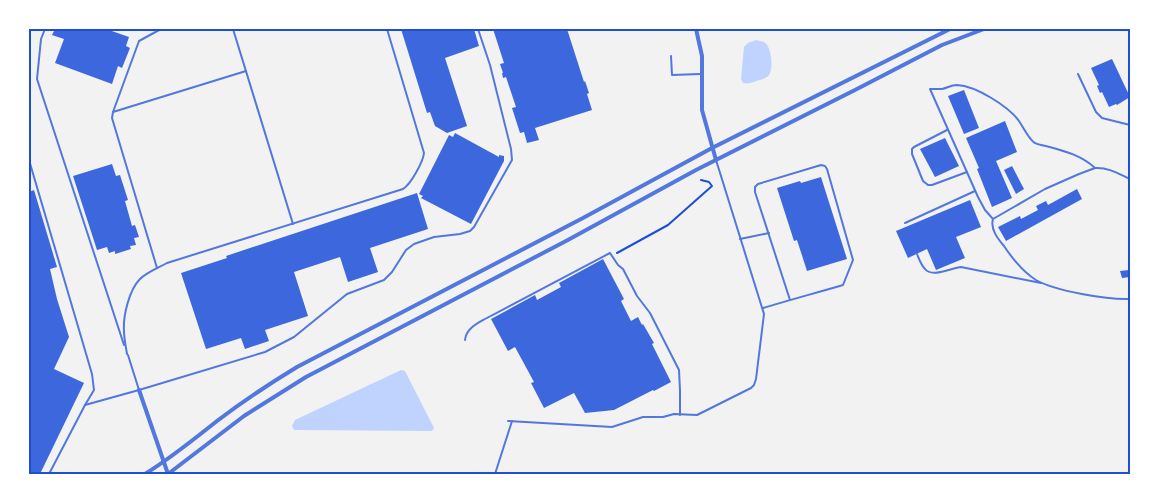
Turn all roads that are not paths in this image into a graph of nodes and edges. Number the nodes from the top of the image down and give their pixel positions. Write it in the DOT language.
graph roads {
  1 [pos="45,29"];
  2 [pos="161,29"];
  3 [pos="233,29"];
  4 [pos="387,29"];
  5 [pos="478,29"];
  6 [pos="696,29"];
  7 [pos="950,29"];
  8 [pos="984,29"];
  9 [pos="671,56"];
  10 [pos="246,71"];
  11 [pos="703,74"];
  12 [pos="1078,74"];
  13 [pos="113,112"];
  14 [pos="1130,125"];
  15 [pos="947,130"];
  16 [pos="712,148"];
  17 [pos="29,160"];
  18 [pos="716,160"];
  19 [pos="1095,168"];
  20 [pos="967,172"];
  21 [pos="1130,180"];
  22 [pos="975,191"];
  23 [pos="993,219"];
  24 [pos="905,223"];
  25 [pos="293,224"];
  26 [pos="769,233"];
  27 [pos="740,239"];
  28 [pos="917,254"];
  29 [pos="158,268"];
  30 [pos="1046,284"];
  31 [pos="1130,299"];
  32 [pos="790,300"];
  33 [pos="763,308"];
  34 [pos="465,340"];
  35 [pos="128,354"];
  36 [pos="139,390"];
  37 [pos="85,405"];
  38 [pos="680,415"];
  39 [pos="508,421"];
  40 [pos="512,421"];
  41 [pos="164,462"];
  42 [pos="50,474"];
  43 [pos="145,474"];
  44 [pos="168,474"];
  45 [pos="495,474"];
  1 -- 35 [label="lane"];
  2 -- 13 [label="lane"];
  3 -- 10 [label="lane"];
  4 -- 25 [label="lane"];
  5 -- 36 [label="lane"];
  6 -- 11 [label="street"];
  7 -- 16 [label="street"];
  8 -- 18 [label="street"];
  9 -- 11 [label="lane"];
  10 -- 13 [label="lane"];
  10 -- 25 [label="lane"];
  11 -- 16 [label="street"];
  12 -- 14 [label="lane"];
  13 -- 29 [label="lane"];
  15 -- 19 [label="lane"];
  15 -- 20 [label="lane"];
  15 -- 20 [label="lane"];
  16 -- 18 [label="street"];
  16 -- 41 [label="street"];
  17 -- 37 [label="lane"];
  18 -- 27 [label="lane"];
  18 -- 44 [label="street"];
  19 -- 21 [label="lane"];
  19 -- 23 [label="lane"];
  20 -- 22 [label="lane"];
  22 -- 23 [label="lane"];
  22 -- 24 [label="lane"];
  23 -- 30 [label="lane"];
  25 -- 29 [label="lane"];
  26 -- 27 [label="lane"];
  26 -- 32 [label="lane"];
  26 -- 32 [label="lane"];
  27 -- 33 [label="lane"];
  28 -- 30 [label="lane"];
  29 -- 35 [label="lane"];
  30 -- 31 [label="lane"];
  32 -- 33 [label="lane"];
  33 -- 38 [label="lane"];
  34 -- 38 [label="lane"];
  35 -- 36 [label="lane"];
  36 -- 37 [label="lane"];
  36 -- 41 [label="street"];
  37 -- 42 [label="lane"];
  38 -- 40 [label="lane"];
  39 -- 40 [label="lane"];
  40 -- 45 [label="lane"];
  41 -- 43 [label="street"];
  41 -- 44 [label="street"];
}
